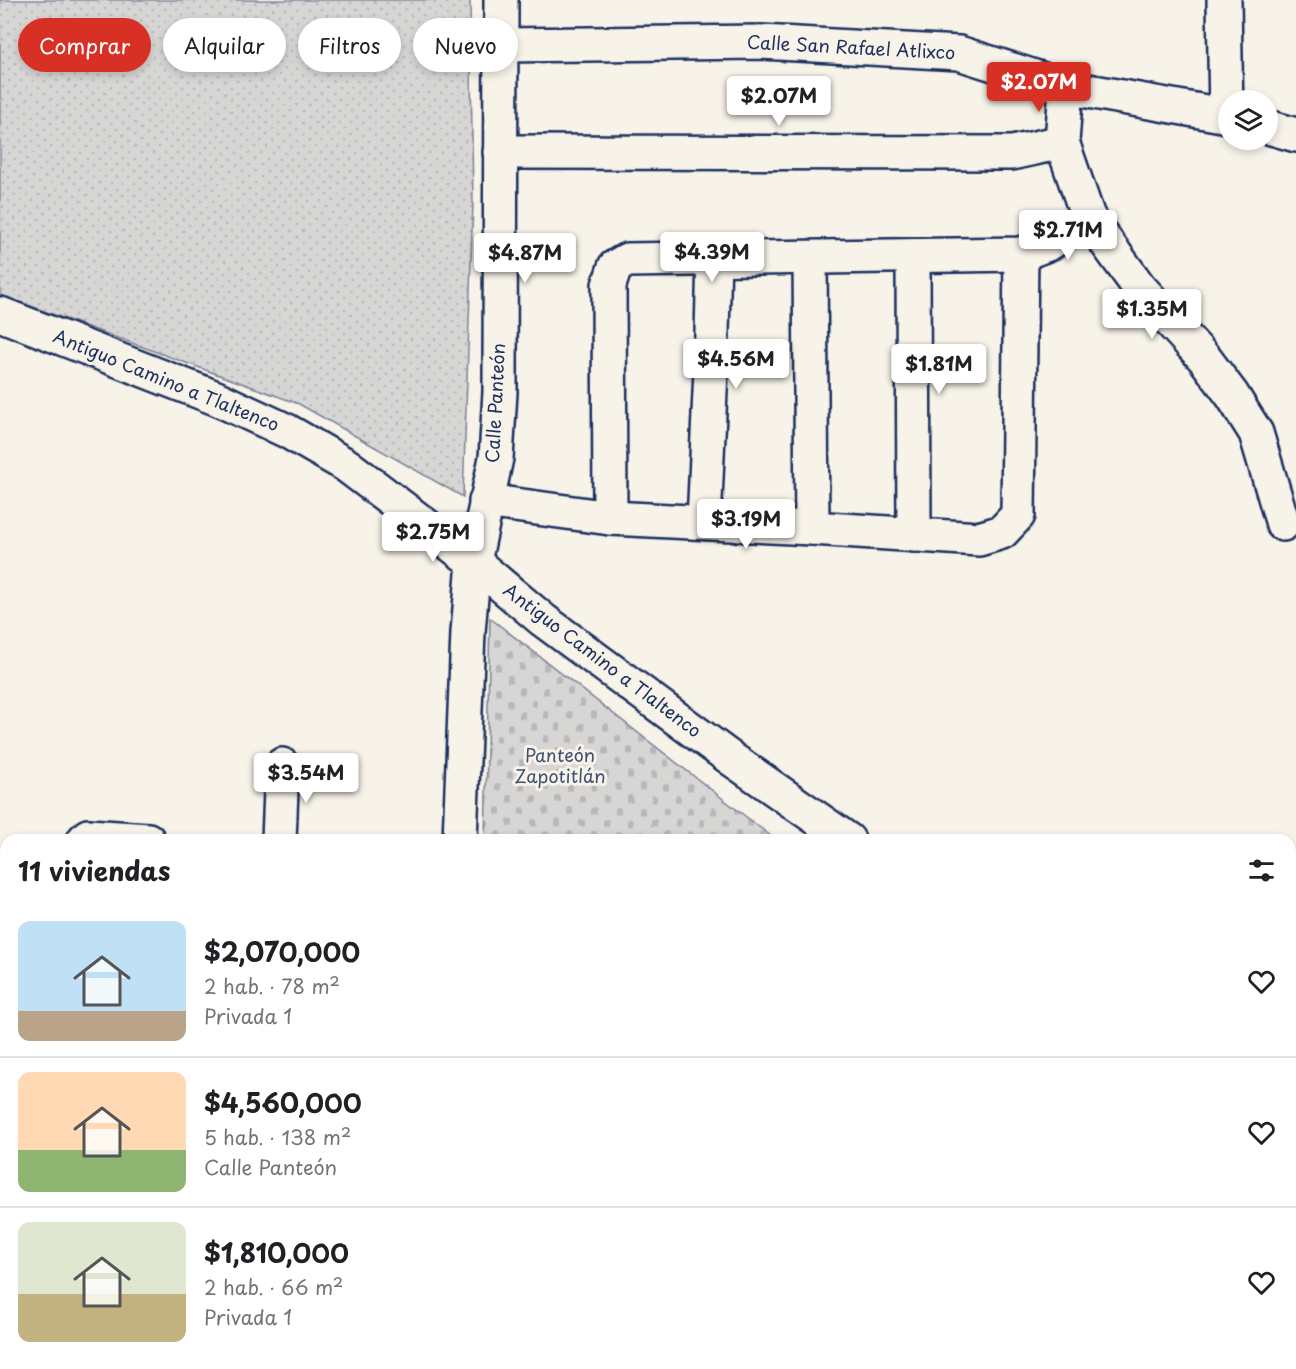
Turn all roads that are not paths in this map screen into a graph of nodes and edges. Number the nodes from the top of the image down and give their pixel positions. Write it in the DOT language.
graph roads {
  1 [pos="501,0"];
  2 [pos="1224,0"];
  3 [pos="501,18"];
  4 [pos="518,45"];
  5 [pos="501,72"];
  6 [pos="1065,87"];
  7 [pos="1226,90"];
  8 [pos="1218,113"];
  9 [pos="1278,130"];
  10 [pos="1296,135"];
  11 [pos="1062,142"];
  12 [pos="500,152"];
  13 [pos="1088,217"];
  14 [pos="1020,254"];
  15 [pos="913,256"];
  16 [pos="714,257"];
  17 [pos="810,258"];
  18 [pos="0,314"];
  19 [pos="486,501"];
  20 [pos="610,518"];
  21 [pos="704,522"];
  22 [pos="1283,524"];
  23 [pos="812,528"];
  24 [pos="914,535"];
  25 [pos="474,562"];
  26 [pos="282,765"];
  27 [pos="279,834"];
  28 [pos="460,834"];
  29 [pos="839,834"];
  1 -- 3 [label="street, Calle Panteón"];
  2 -- 7 [label="street"];
  4 -- 6 [label="street, Calle San Rafael Atlixco"];
  5 -- 12 [label="street, Calle Panteón"];
  6 -- 8 [label="street, Calle San Rafael Atlixco"];
  6 -- 11 [label="street"];
  9 -- 10 [label="street"];
  11 -- 12 [label="street"];
  11 -- 13 [label="street"];
  12 -- 19 [label="street, Calle Panteón"];
  13 -- 14 [label="street"];
  13 -- 22 [label="street"];
  14 -- 15 [label="street"];
  14 -- 24 [label="street"];
  15 -- 17 [label="street"];
  15 -- 24 [label="street"];
  16 -- 17 [label="street"];
  16 -- 20 [label="street"];
  16 -- 21 [label="street"];
  17 -- 23 [label="street"];
  18 -- 25 [label="street, Antiguo Camino a Tlaltenco"];
  19 -- 20 [label="street"];
  19 -- 25 [label="street, Calle Panteón"];
  20 -- 21 [label="street"];
  21 -- 23 [label="street"];
  23 -- 24 [label="street"];
  25 -- 28 [label="street, Calle Panteón"];
  25 -- 29 [label="street, Antiguo Camino a Tlaltenco"];
  26 -- 27 [label="street"];
}
